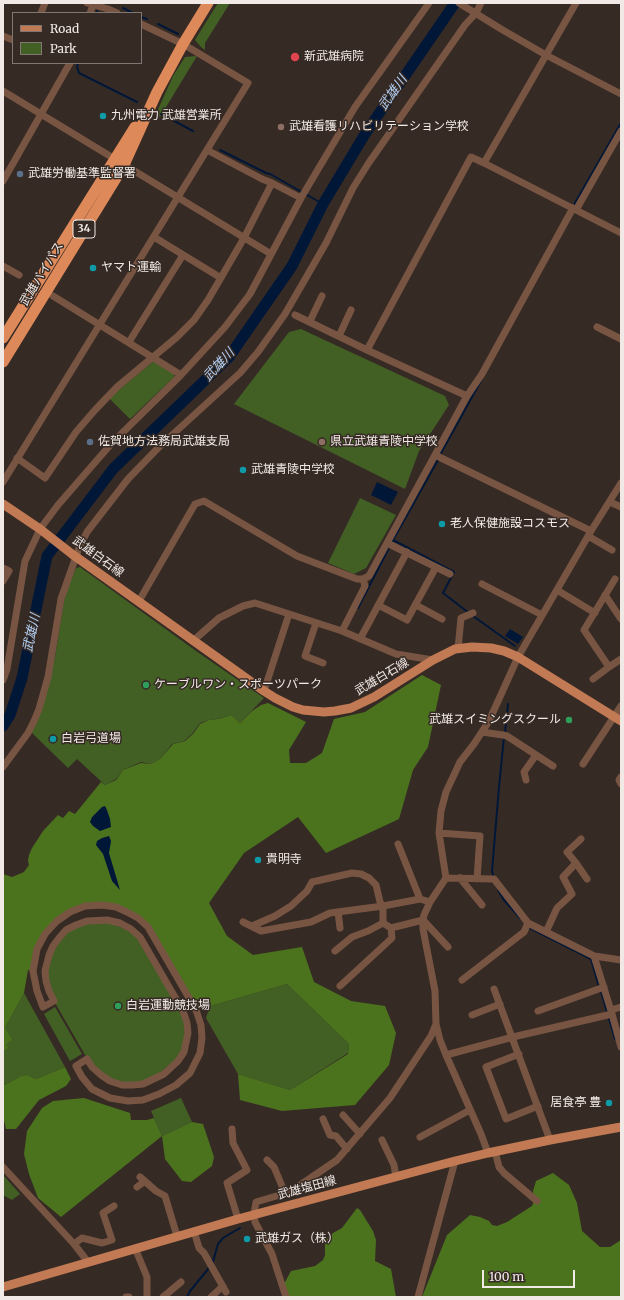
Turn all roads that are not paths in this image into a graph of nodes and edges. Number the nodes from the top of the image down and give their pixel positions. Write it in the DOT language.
graph roads {
  1 [pos="91,3"];
  2 [pos="208,3"];
  3 [pos="429,3"];
  4 [pos="459,3"];
  5 [pos="481,3"];
  6 [pos="576,3"];
  7 [pos="114,12"];
  8 [pos="475,13"];
  9 [pos="142,24"];
  10 [pos="183,44"];
  11 [pos="546,55"];
  12 [pos="69,64"];
  13 [pos="3,91"];
  14 [pos="621,94"];
  15 [pos="40,114"];
  16 [pos="621,131"];
  17 [pos="207,150"];
  18 [pos="119,162"];
  19 [pos="484,164"];
  20 [pos="6,168"];
  21 [pos="3,181"];
  22 [pos="272,183"];
  23 [pos="178,198"];
  24 [pos="301,198"];
  25 [pos="574,209"];
  26 [pos="621,233"];
  27 [pos="154,237"];
  28 [pos="244,238"];
  29 [pos="271,254"];
  30 [pos="183,255"];
  31 [pos="3,266"];
  32 [pos="20,276"];
  33 [pos="221,278"];
  34 [pos="53,296"];
  35 [pos="322,296"];
  36 [pos="351,310"];
  37 [pos="295,315"];
  38 [pos="310,322"];
  39 [pos="100,325"];
  40 [pos="597,327"];
  41 [pos="339,336"];
  42 [pos="3,338"];
  43 [pos="621,339"];
  44 [pos="129,342"];
  45 [pos="367,350"];
  46 [pos="153,357"];
  47 [pos="3,362"];
  48 [pos="181,375"];
  49 [pos="467,396"];
  50 [pos="435,455"];
  51 [pos="18,458"];
  52 [pos="3,482"];
  53 [pos="621,483"];
  54 [pos="610,502"];
  55 [pos="3,504"];
  56 [pos="621,507"];
  57 [pos="41,530"];
  58 [pos="590,534"];
  59 [pos="390,544"];
  60 [pos="612,550"];
  61 [pos="407,552"];
  62 [pos="74,555"];
  63 [pos="436,567"];
  64 [pos="3,568"];
  65 [pos="450,574"];
  66 [pos="363,579"];
  67 [pos="615,579"];
  68 [pos="3,581"];
  69 [pos="482,584"];
  70 [pos="557,590"];
  71 [pos="605,595"];
  72 [pos="139,602"];
  73 [pos="378,605"];
  74 [pos="416,605"];
  75 [pos="595,613"];
  76 [pos="289,614"];
  77 [pos="470,614"];
  78 [pos="542,615"];
  79 [pos="442,619"];
  80 [pos="621,619"];
  81 [pos="316,623"];
  82 [pos="342,631"];
  83 [pos="360,639"];
  84 [pos="194,640"];
  85 [pos="458,649"];
  86 [pos="518,657"];
  87 [pos="621,659"];
  88 [pos="433,660"];
  89 [pos="323,663"];
  90 [pos="609,668"];
  91 [pos="593,679"];
  92 [pos="3,680"];
  93 [pos="264,691"];
  94 [pos="621,706"];
  95 [pos="617,719"];
  96 [pos="482,732"];
  97 [pos="536,755"];
  98 [pos="583,764"];
  99 [pos="553,766"];
  100 [pos="3,767"];
  101 [pos="621,777"];
  102 [pos="526,780"];
  103 [pos="621,784"];
  104 [pos="439,833"];
  105 [pos="580,839"];
  106 [pos="398,844"];
  107 [pos="576,863"];
  108 [pos="446,878"];
  109 [pos="460,878"];
  110 [pos="477,879"];
  111 [pos="587,879"];
  112 [pos="420,899"];
  113 [pos="430,902"];
  114 [pos="482,905"];
  115 [pos="383,906"];
  116 [pos="338,912"];
  117 [pos="423,920"];
  118 [pos="243,922"];
  119 [pos="383,923"];
  120 [pos="528,923"];
  121 [pos="252,926"];
  122 [pos="340,928"];
  123 [pos="391,928"];
  124 [pos="546,932"];
  125 [pos="448,947"];
  126 [pos="335,951"];
  127 [pos="594,956"];
  128 [pos="621,960"];
  129 [pos="462,980"];
  130 [pos="340,986"];
  131 [pos="604,988"];
  132 [pos="494,989"];
  133 [pos="54,1000"];
  134 [pos="500,1004"];
  135 [pos="621,1007"];
  136 [pos="538,1011"];
  137 [pos="612,1012"];
  138 [pos="472,1015"];
  139 [pos="436,1024"];
  140 [pos="513,1037"];
  141 [pos="620,1043"];
  142 [pos="519,1054"];
  143 [pos="446,1055"];
  144 [pos="538,1106"];
  145 [pos="470,1110"];
  146 [pos="343,1115"];
  147 [pos="323,1119"];
  148 [pos="621,1127"];
  149 [pos="232,1129"];
  150 [pos="360,1134"];
  151 [pos="420,1137"];
  152 [pos="382,1140"];
  153 [pos="550,1140"];
  154 [pos="346,1149"];
  155 [pos="491,1152"];
  156 [pos="267,1160"];
  157 [pos="455,1161"];
  158 [pos="3,1168"];
  159 [pos="396,1177"];
  160 [pos="137,1187"];
  161 [pos="285,1193"];
  162 [pos="537,1201"];
  163 [pos="114,1206"];
  164 [pos="254,1214"];
  165 [pos="238,1219"];
  166 [pos="194,1231"];
  167 [pos="177,1236"];
  168 [pos="74,1244"];
  169 [pos="135,1248"];
  170 [pos="88,1262"];
  171 [pos="181,1282"];
  172 [pos="3,1287"];
  173 [pos="147,1297"];
  174 [pos="163,1297"];
  175 [pos="211,1297"];
  176 [pos="286,1297"];
  177 [pos="418,1297"];
  1 -- 7 [label="street"];
  2 -- 10 [label="highway, 武雄バイパス / 34"];
  3 -- 24 [label="street"];
  4 -- 8 [label="street"];
  5 -- 8 [label="street"];
  6 -- 11 [label="street"];
  8 -- 11 [label="street"];
  8 -- 62 [label="street"];
  9 -- 10 [label="street"];
  10 -- 17 [label="street"];
  10 -- 18 [label="highway, 武雄バイパス / 34"];
  11 -- 14 [label="street"];
  11 -- 19 [label="street"];
  12 -- 15 [label="street"];
  13 -- 15 [label="street"];
  15 -- 18 [label="street"];
  15 -- 20 [label="street"];
  16 -- 25 [label="street"];
  17 -- 22 [label="street"];
  17 -- 23 [label="street"];
  18 -- 23 [label="street"];
  18 -- 42 [label="highway, 武雄バイパス / 34"];
  18 -- 47 [label="highway, 武雄バイパス / 34"];
  19 -- 25 [label="street"];
  19 -- 45 [label="street"];
  20 -- 21 [label="street"];
  22 -- 24 [label="street"];
  22 -- 28 [label="street"];
  23 -- 27 [label="street"];
  23 -- 28 [label="street"];
  24 -- 29 [label="street"];
  25 -- 26 [label="street"];
  25 -- 49 [label="street"];
  27 -- 30 [label="street"];
  27 -- 39 [label="street"];
  28 -- 29 [label="street"];
  28 -- 33 [label="street"];
  29 -- 48 [label="street"];
  30 -- 33 [label="street"];
  30 -- 44 [label="street"];
  31 -- 32 [label="street"];
  33 -- 46 [label="street"];
  34 -- 39 [label="street"];
  35 -- 38 [label="street"];
  36 -- 41 [label="street"];
  37 -- 38 [label="street"];
  38 -- 41 [label="street"];
  39 -- 44 [label="street"];
  39 -- 51 [label="street"];
  40 -- 43 [label="street"];
  41 -- 45 [label="street"];
  44 -- 46 [label="street"];
  45 -- 49 [label="street"];
  46 -- 48 [label="street"];
  46 -- 51 [label="street"];
  48 -- 57 [label="street"];
  49 -- 50 [label="street"];
  50 -- 58 [label="street"];
  50 -- 59 [label="street"];
  51 -- 52 [label="street"];
  53 -- 54 [label="street"];
  54 -- 56 [label="street"];
  54 -- 58 [label="street"];
  55 -- 57 [label="main road, 武雄白石線"];
  57 -- 62 [label="main road, 武雄白石線"];
  57 -- 92 [label="street"];
  58 -- 60 [label="street"];
  58 -- 70 [label="street"];
  59 -- 61 [label="street"];
  59 -- 66 [label="street"];
  61 -- 63 [label="street"];
  61 -- 73 [label="street"];
  62 -- 72 [label="main road, 武雄白石線"];
  62 -- 100 [label="street"];
  63 -- 65 [label="street"];
  63 -- 74 [label="street"];
  64 -- 68 [label="street"];
  66 -- 72 [label="street"];
  66 -- 82 [label="street"];
  67 -- 71 [label="street"];
  69 -- 78 [label="street"];
  70 -- 75 [label="street"];
  70 -- 78 [label="street"];
  71 -- 75 [label="street"];
  71 -- 80 [label="street"];
  72 -- 84 [label="main road, 武雄白石線"];
  73 -- 74 [label="street"];
  73 -- 83 [label="street"];
  74 -- 79 [label="street"];
  75 -- 90 [label="street"];
  76 -- 81 [label="street"];
  76 -- 84 [label="street"];
  76 -- 93 [label="street"];
  77 -- 85 [label="street"];
  78 -- 86 [label="street"];
  81 -- 82 [label="street"];
  81 -- 89 [label="street"];
  82 -- 83 [label="street"];
  83 -- 88 [label="street"];
  84 -- 93 [label="main road, 武雄白石線"];
  85 -- 86 [label="main road, 武雄白石線"];
  85 -- 88 [label="main road, 武雄白石線"];
  86 -- 95 [label="main road, 武雄白石線"];
  86 -- 96 [label="street"];
  87 -- 90 [label="street"];
  88 -- 93 [label="main road, 武雄白石線"];
  90 -- 91 [label="street"];
  94 -- 95 [label="street"];
  95 -- 98 [label="street"];
  96 -- 97 [label="street"];
  96 -- 104 [label="street"];
  97 -- 99 [label="street"];
  97 -- 102 [label="street"];
  101 -- 103 [label="street"];
  104 -- 108 [label="street"];
  104 -- 110 [label="street"];
  105 -- 107 [label="street"];
  106 -- 112 [label="street"];
  107 -- 111 [label="street"];
  107 -- 124 [label="street"];
  108 -- 109 [label="street"];
  108 -- 113 [label="street"];
  109 -- 110 [label="street"];
  109 -- 114 [label="street"];
  110 -- 120 [label="street"];
  112 -- 113 [label="street"];
  112 -- 115 [label="street"];
  113 -- 117 [label="street"];
  115 -- 116 [label="street"];
  115 -- 119 [label="street"];
  115 -- 121 [label="street"];
  116 -- 121 [label="street"];
  116 -- 122 [label="street"];
  117 -- 123 [label="street"];
  117 -- 125 [label="street"];
  117 -- 139 [label="street"];
  118 -- 121 [label="street"];
  119 -- 123 [label="street"];
  119 -- 126 [label="street"];
  120 -- 124 [label="street"];
  120 -- 129 [label="street"];
  123 -- 130 [label="street"];
  124 -- 127 [label="street"];
  127 -- 128 [label="street"];
  127 -- 131 [label="street"];
  131 -- 136 [label="street"];
  131 -- 137 [label="street"];
  132 -- 134 [label="street"];
  133 -- 133 [label="street"];
  134 -- 138 [label="street"];
  134 -- 140 [label="street"];
  135 -- 137 [label="street"];
  137 -- 140 [label="street"];
  137 -- 141 [label="street"];
  139 -- 143 [label="street"];
  139 -- 150 [label="street"];
  140 -- 142 [label="street"];
  140 -- 143 [label="street"];
  142 -- 144 [label="street"];
  142 -- 144 [label="street"];
  143 -- 145 [label="street"];
  144 -- 153 [label="street"];
  145 -- 151 [label="street"];
  145 -- 155 [label="street"];
  146 -- 150 [label="street"];
  147 -- 154 [label="street"];
  148 -- 153 [label="main road, 武雄塩田線"];
  149 -- 165 [label="street"];
  150 -- 154 [label="street"];
  152 -- 159 [label="street"];
  153 -- 155 [label="main road, 武雄塩田線"];
  154 -- 161 [label="street"];
  155 -- 157 [label="main road, 武雄塩田線"];
  155 -- 162 [label="street"];
  156 -- 161 [label="street"];
  157 -- 159 [label="main road, 武雄塩田線"];
  157 -- 177 [label="street"];
  158 -- 168 [label="street"];
  159 -- 164 [label="main road, 武雄塩田線"];
  160 -- 167 [label="street"];
  161 -- 164 [label="street"];
  163 -- 168 [label="street"];
  164 -- 165 [label="main road, 武雄塩田線"];
  164 -- 176 [label="street"];
  165 -- 166 [label="main road, 武雄塩田線"];
  166 -- 167 [label="main road, 武雄塩田線"];
  166 -- 175 [label="street"];
  167 -- 169 [label="main road, 武雄塩田線"];
  168 -- 170 [label="street"];
  169 -- 170 [label="main road, 武雄塩田線"];
  169 -- 173 [label="street"];
  170 -- 172 [label="main road, 武雄塩田線"];
  171 -- 174 [label="street"];
}
